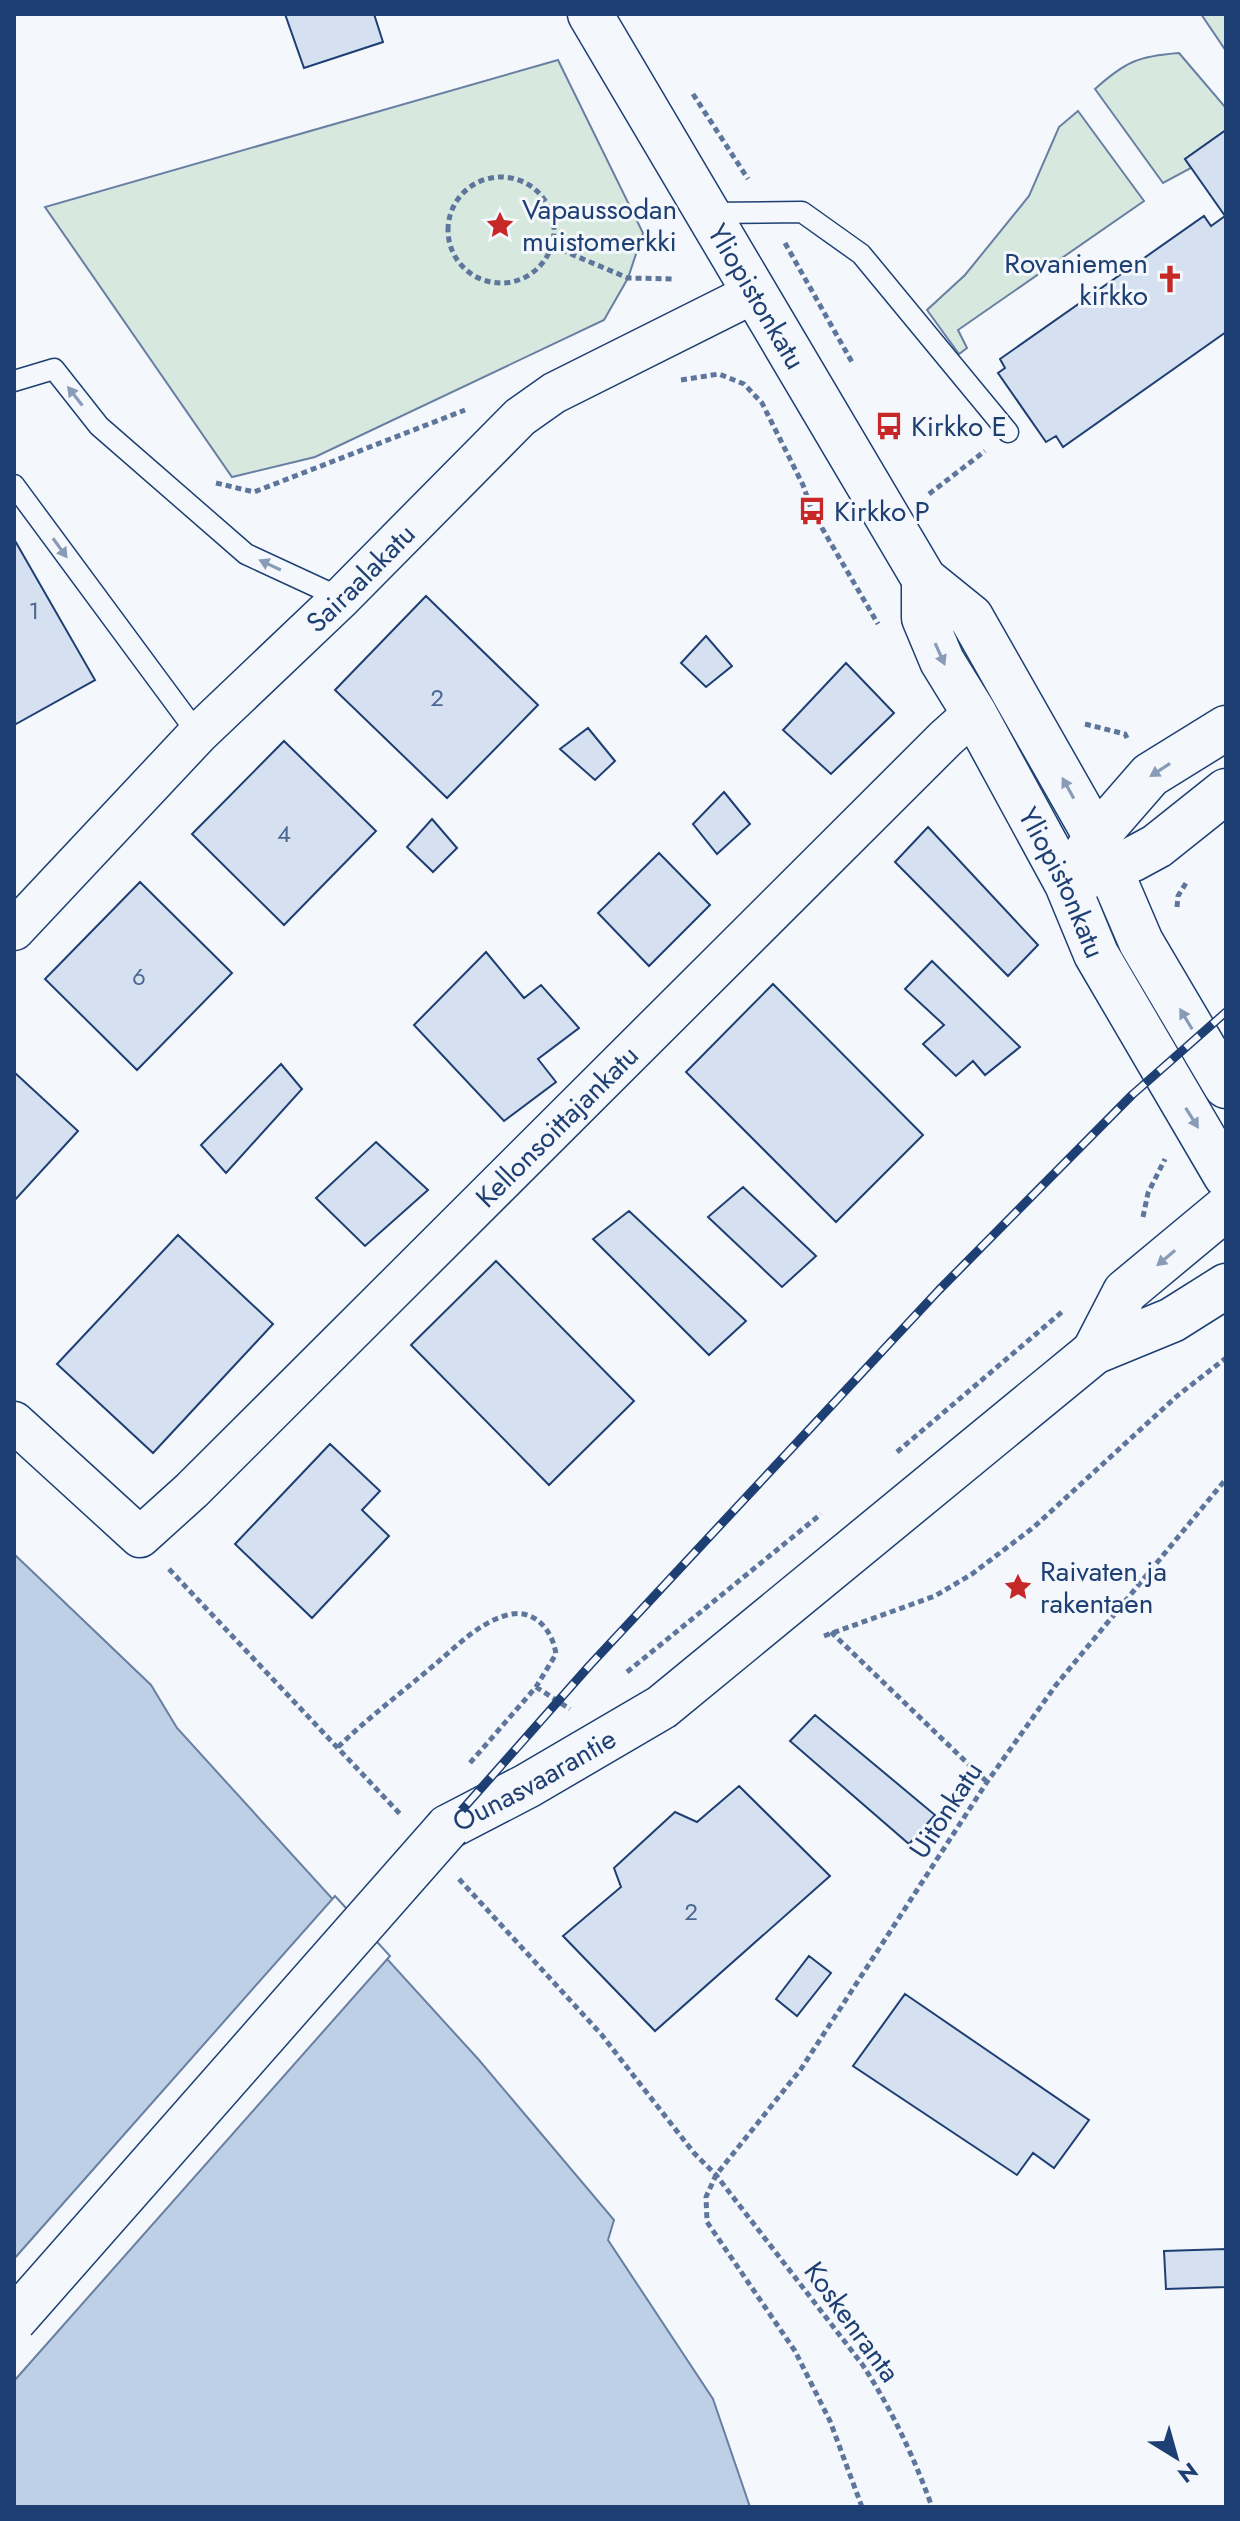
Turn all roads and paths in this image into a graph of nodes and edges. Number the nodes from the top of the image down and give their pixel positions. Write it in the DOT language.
graph roads {
  1 [pos="591,14"];
  2 [pos="685,81"];
  3 [pos="768,212"];
  4 [pos="709,213"];
  5 [pos="552,246"];
  6 [pos="675,279"];
  7 [pos="756,292"];
  8 [pos="719,374"];
  9 [pos="860,376"];
  10 [pos="14,381"];
  11 [pos="1001,438"];
  12 [pos="921,481"];
  13 [pos="14,485"];
  14 [pos="924,579"];
  15 [pos="341,598"];
  16 [pos="883,631"];
  17 [pos="974,713"];
  18 [pos="1083,724"];
  19 [pos="1226,728"];
  20 [pos="198,734"];
  21 [pos="1133,748"];
  22 [pos="1226,791"];
  23 [pos="1102,853"];
  24 [pos="1193,871"];
  25 [pos="1067,884"];
  26 [pos="1175,920"];
  27 [pos="14,930"];
  28 [pos="1226,1086"];
  29 [pos="1168,1155"];
  30 [pos="1226,1176"];
  31 [pos="1226,1208"];
  32 [pos="1138,1231"];
  33 [pos="1226,1286"];
  34 [pos="1064,1310"];
  35 [pos="1094,1352"];
  36 [pos="1226,1358"];
  37 [pos="14,1422"];
  38 [pos="886,1461"];
  39 [pos="1226,1479"];
  40 [pos="827,1509"];
  41 [pos="831,1632"];
  42 [pos="818,1639"];
  43 [pos="625,1674"];
  44 [pos="536,1687"];
  45 [pos="577,1708"];
  46 [pos="338,1747"];
  47 [pos="468,1765"];
  48 [pos="987,1782"];
  49 [pos="716,2175"];
  50 [pos="14,2320"];
  51 [pos="862,2507"];
  52 [pos="932,2507"];
  1 -- 4 [label="street, Yliopistonkatu"];
  2 -- 3 [label="path"];
  3 -- 4 [label="lane"];
  3 -- 9 [label="path"];
  3 -- 11 [label="lane"];
  4 -- 7 [label="street, Yliopistonkatu"];
  5 -- 5 [label="path"];
  5 -- 6 [label="path"];
  7 -- 14 [label="street, Yliopistonkatu"];
  7 -- 15 [label="street, Sairaalakatu"];
  8 -- 16 [label="path"];
  15 -- 10 [label="lane, one-way"];
  11 -- 12 [label="path"];
  13 -- 20 [label="lane, one-way"];
  14 -- 17 [label="street, Yliopistonkatu, one-way"];
  23 -- 14 [label="street, Yliopistonkatu, one-way"];
  15 -- 20 [label="street, Sairaalakatu"];
  17 -- 25 [label="street, Yliopistonkatu"];
  17 -- 37 [label="street, Kellonsoittajankatu"];
  18 -- 21 [label="path"];
  19 -- 23 [label="street, one-way"];
  20 -- 27 [label="street, Sairaalakatu"];
  22 -- 23 [label="street"];
  23 -- 25 [label="street"];
  28 -- 23 [label="street, Yliopistonkatu, one-way"];
  24 -- 26 [label="path"];
  25 -- 30 [label="street, Yliopistonkatu, one-way"];
  29 -- 32 [label="path"];
  31 -- 35 [label="street, Ounasvaarantie, one-way"];
  33 -- 35 [label="street, Ounasvaarantie"];
  34 -- 38 [label="path"];
  35 -- 50 [label="street, Ounasvaarantie, bridge"];
  36 -- 41 [label="path"];
  39 -- 48 [label="path, Uitonkatu"];
  40 -- 43 [label="path"];
  41 -- 42 [label="path"];
  41 -- 48 [label="path"];
  44 -- 45 [label="path"];
  44 -- 46 [label="path"];
  44 -- 47 [label="path"];
  48 -- 49 [label="path, Uitonkatu"];
  49 -- 51 [label="path"];
  49 -- 52 [label="path, Koskenranta"];
}
